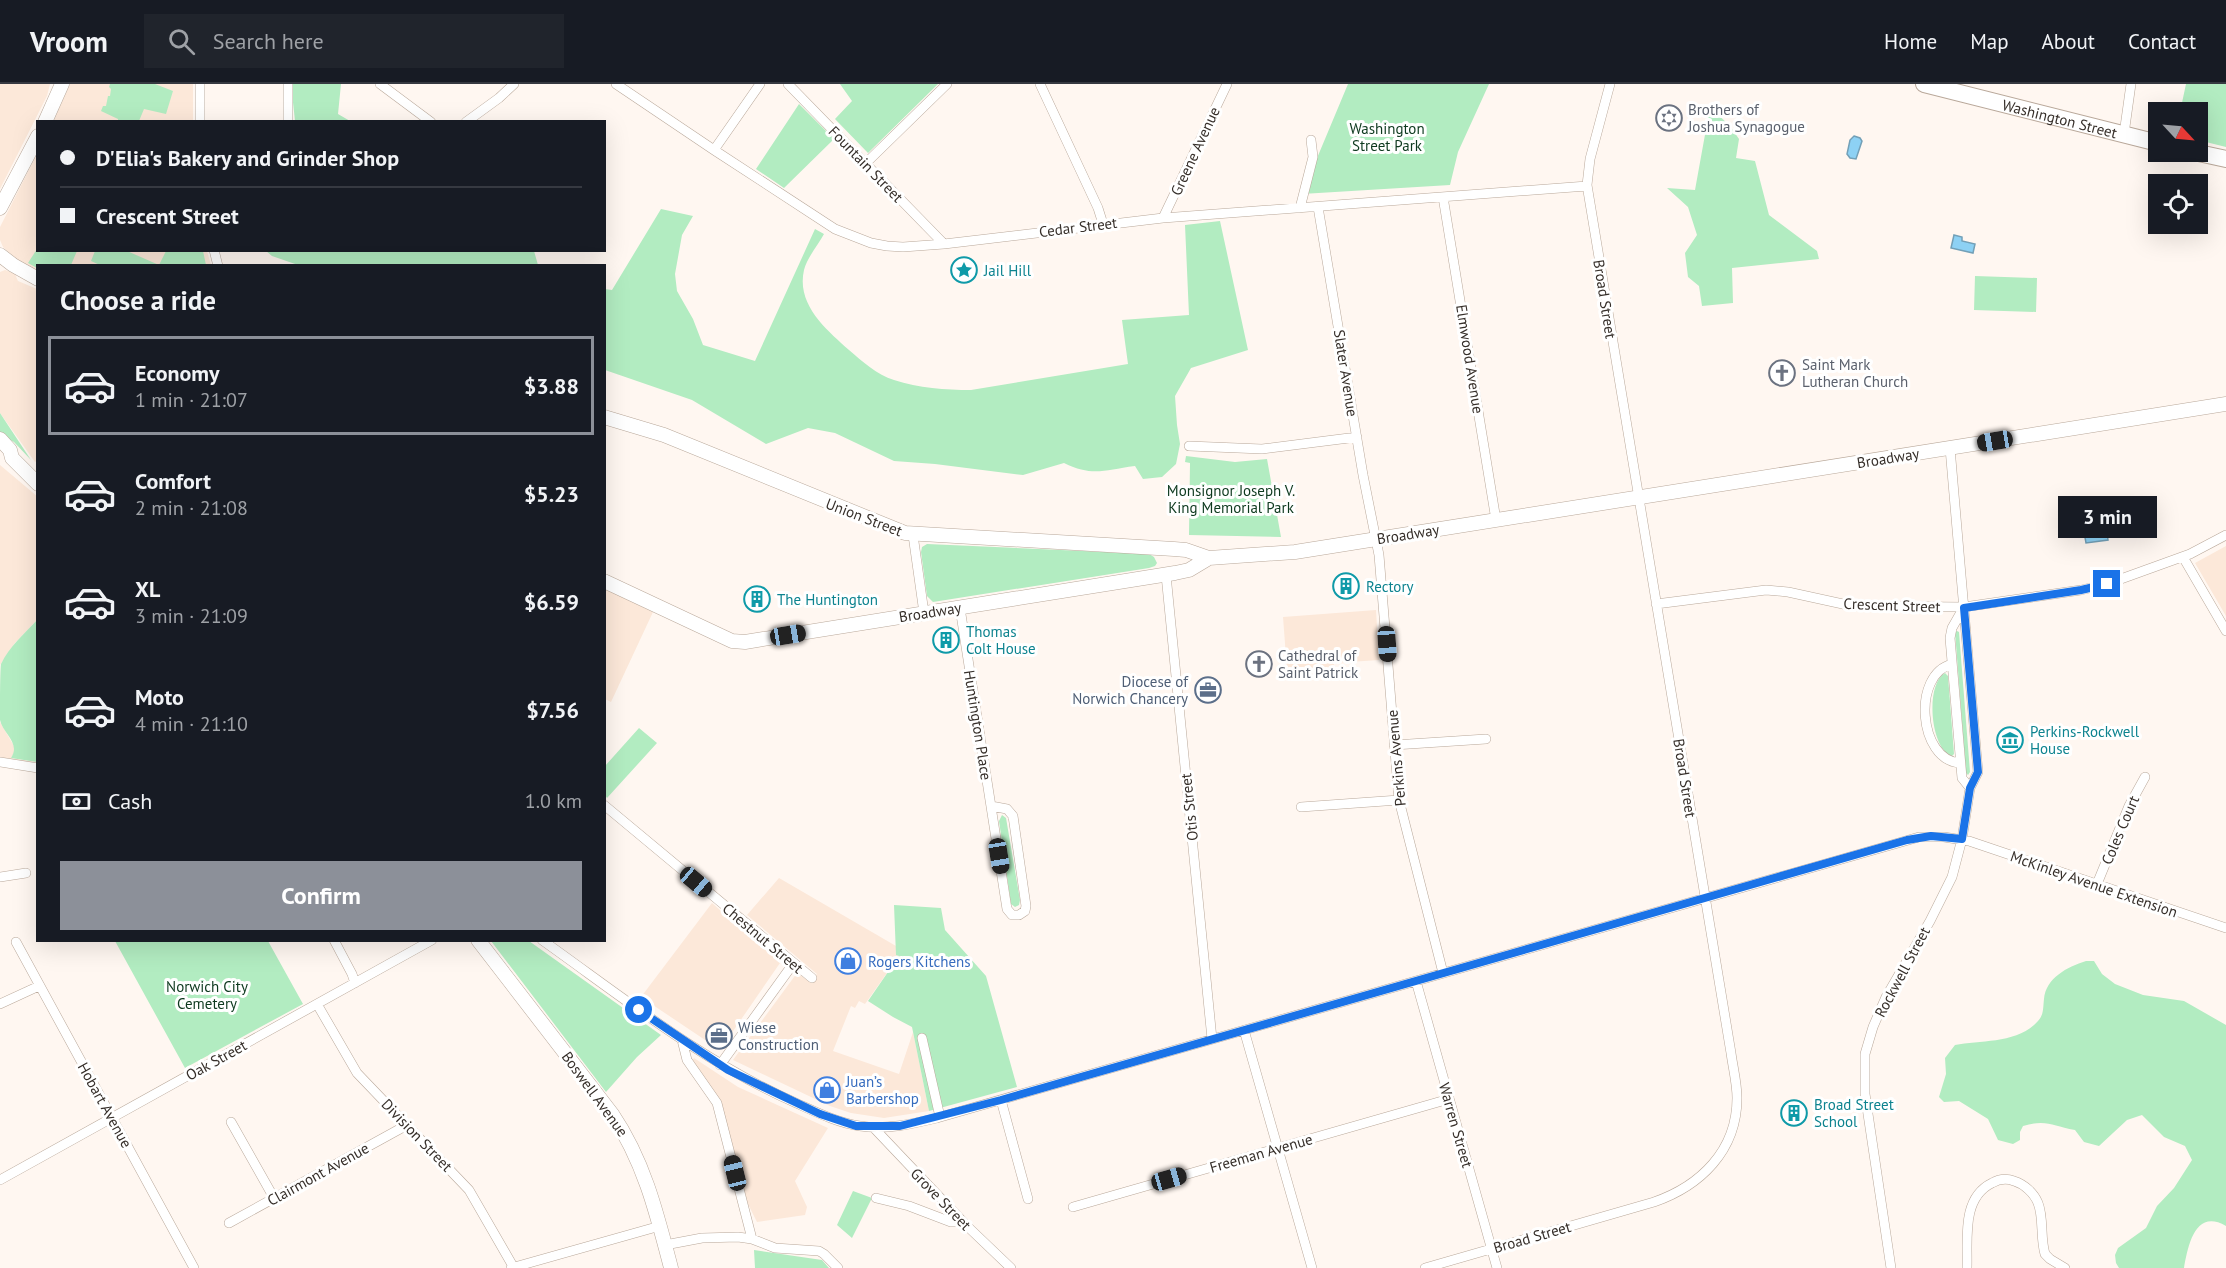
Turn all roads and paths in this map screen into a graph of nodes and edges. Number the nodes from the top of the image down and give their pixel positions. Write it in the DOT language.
graph roads {
  1 [pos="62,84"];
  2 [pos="200,84"];
  3 [pos="288,84"];
  4 [pos="380,84"];
  5 [pos="514,84"];
  6 [pos="616,84"];
  7 [pos="760,84"];
  8 [pos="788,84"];
  9 [pos="947,84"];
  10 [pos="1040,84"];
  11 [pos="1227,84"];
  12 [pos="1610,84"];
  13 [pos="1924,84"];
  14 [pos="2131,84"];
  15 [pos="46,120"];
  16 [pos="200,120"];
  17 [pos="288,120"];
  18 [pos="428,120"];
  19 [pos="469,120"];
  20 [pos="2124,134"];
  21 [pos="36,140"];
  22 [pos="1311,140"];
  23 [pos="2148,140"];
  24 [pos="714,150"];
  25 [pos="2208,155"];
  26 [pos="2226,159"];
  27 [pos="866,163"];
  28 [pos="1587,186"];
  29 [pos="1443,197"];
  30 [pos="1318,207"];
  31 [pos="0,208"];
  32 [pos="1300,208"];
  33 [pos="1163,218"];
  34 [pos="1103,224"];
  35 [pos="944,244"];
  36 [pos="0,255"];
  37 [pos="36,278"];
  38 [pos="2226,404"];
  39 [pos="606,418"];
  40 [pos="1357,437"];
  41 [pos="0,439"];
  42 [pos="1189,446"];
  43 [pos="1950,448"];
  44 [pos="6,457"];
  45 [pos="34,476"];
  46 [pos="1638,497"];
  47 [pos="1496,520"];
  48 [pos="913,535"];
  49 [pos="2226,535"];
  50 [pos="1376,539"];
  51 [pos="2183,556"];
  52 [pos="1209,558"];
  53 [pos="1166,575"];
  54 [pos="606,582"];
  55 [pos="1656,604"];
  56 [pos="960,608"];
  57 [pos="1964,608"];
  58 [pos="924,613"];
  59 [pos="2226,631"];
  60 [pos="1952,664"];
  61 [pos="1486,739"];
  62 [pos="1394,745"];
  63 [pos="0,762"];
  64 [pos="1960,763"];
  65 [pos="36,768"];
  66 [pos="2145,777"];
  67 [pos="1970,788"];
  68 [pos="1399,800"];
  69 [pos="991,806"];
  70 [pos="606,807"];
  71 [pos="1301,807"];
  72 [pos="1962,839"];
  73 [pos="26,873"];
  74 [pos="0,877"];
  75 [pos="2097,884"];
  76 [pos="1705,898"];
  77 [pos="2226,928"];
  78 [pos="16,942"];
  79 [pos="335,942"];
  80 [pos="428,942"];
  81 [pos="480,942"];
  82 [pos="545,942"];
  83 [pos="793,964"];
  84 [pos="1443,974"];
  85 [pos="812,978"];
  86 [pos="1416,981"];
  87 [pos="355,983"];
  88 [pos="39,986"];
  89 [pos="0,1004"];
  90 [pos="317,1005"];
  91 [pos="1244,1030"];
  92 [pos="922,1038"];
  93 [pos="1212,1039"];
  94 [pos="682,1040"];
  95 [pos="720,1065"];
  96 [pos="1449,1099"];
  97 [pos="1001,1100"];
  98 [pos="940,1117"];
  99 [pos="112,1118"];
  100 [pos="231,1122"];
  101 [pos="407,1125"];
  102 [pos="873,1127"];
  103 [pos="1278,1148"];
  104 [pos="0,1180"];
  105 [pos="274,1198"];
  106 [pos="876,1198"];
  107 [pos="1028,1199"];
  108 [pos="1073,1207"];
  109 [pos="963,1222"];
  110 [pos="229,1223"];
  111 [pos="660,1226"];
  112 [pos="752,1239"];
  113 [pos="665,1245"];
  114 [pos="1492,1249"];
  115 [pos="194,1268"];
  116 [pos="513,1268"];
  117 [pos="671,1268"];
  118 [pos="838,1268"];
  119 [pos="1011,1268"];
  120 [pos="1312,1268"];
  121 [pos="1425,1268"];
  122 [pos="1497,1268"];
  123 [pos="1891,1268"];
  124 [pos="1967,1268"];
  125 [pos="2065,1268"];
  1 -- 15 [label="main road"];
  2 -- 16 [label="street"];
  3 -- 17 [label="street"];
  4 -- 18 [label="street"];
  5 -- 19 [label="street"];
  6 -- 24 [label="street, Cedar Street"];
  7 -- 24 [label="street"];
  8 -- 27 [label="street, Fountain Street"];
  9 -- 27 [label="street"];
  10 -- 34 [label="street"];
  11 -- 33 [label="street, Greene Avenue"];
  12 -- 28 [label="street, Broad Street"];
  13 -- 20 [label="highway, Washington Street"];
  14 -- 20 [label="street"];
  20 -- 23 [label="highway, Washington Street"];
  21 -- 31 [label="main road"];
  22 -- 32 [label="street"];
  24 -- 35 [label="street, Cedar Street"];
  25 -- 26 [label="highway"];
  27 -- 35 [label="street, Fountain Street"];
  28 -- 29 [label="street, Cedar Street"];
  28 -- 46 [label="street, Broad Street"];
  29 -- 30 [label="street, Cedar Street"];
  29 -- 47 [label="street, Elmwood Avenue"];
  30 -- 32 [label="street, Cedar Street"];
  30 -- 40 [label="street, Slater Avenue"];
  32 -- 33 [label="street, Cedar Street"];
  33 -- 34 [label="street, Cedar Street"];
  34 -- 35 [label="street, Cedar Street"];
  36 -- 37 [label="main road"];
  38 -- 43 [label="main road, Broadway"];
  39 -- 48 [label="main road, Union Street"];
  40 -- 42 [label="street"];
  40 -- 50 [label="street, Slater Avenue"];
  41 -- 44 [label="main road"];
  43 -- 46 [label="main road, Broadway"];
  43 -- 57 [label="street, Rockwell Street"];
  44 -- 45 [label="main road"];
  46 -- 47 [label="main road, Broadway"];
  46 -- 55 [label="street, Broad Street"];
  47 -- 50 [label="main road, Broadway"];
  48 -- 52 [label="main road, Union Street"];
  48 -- 58 [label="street"];
  49 -- 51 [label="street, Crescent Street"];
  50 -- 52 [label="main road, Broadway"];
  50 -- 62 [label="street, Perkins Avenue"];
  51 -- 57 [label="street, Crescent Street"];
  51 -- 59 [label="street"];
  52 -- 53 [label="main road, Broadway"];
  53 -- 56 [label="main road, Broadway"];
  53 -- 93 [label="street, Otis Street"];
  54 -- 58 [label="main road, Broadway"];
  55 -- 57 [label="street, Crescent Street"];
  55 -- 76 [label="street, Broad Street"];
  56 -- 58 [label="main road, Broadway"];
  56 -- 69 [label="street, Huntington Place"];
  57 -- 60 [label="street"];
  57 -- 67 [label="street, Rockwell Street"];
  60 -- 64 [label="street"];
  60 -- 64 [label="street"];
  61 -- 62 [label="street"];
  62 -- 68 [label="street, Perkins Avenue"];
  63 -- 65 [label="street"];
  64 -- 67 [label="street"];
  66 -- 75 [label="street, Coles Court"];
  67 -- 72 [label="street, Rockwell Street"];
  68 -- 71 [label="street"];
  68 -- 84 [label="street, Perkins Avenue"];
  69 -- 69 [label="street, Huntington Place"];
  70 -- 83 [label="street, Chestnut Street"];
  72 -- 75 [label="street, McKinley Avenue Extension"];
  72 -- 76 [label="street, McKinley Avenue Extension"];
  72 -- 123 [label="street, Rockwell Street"];
  73 -- 74 [label="street"];
  75 -- 77 [label="street, McKinley Avenue Extension"];
  76 -- 84 [label="street, McKinley Avenue Extension"];
  76 -- 114 [label="street, Broad Street"];
  78 -- 88 [label="street, Hobart Avenue"];
  79 -- 87 [label="street"];
  80 -- 87 [label="street, Oak Street"];
  81 -- 111 [label="main road, Boswell Avenue"];
  82 -- 94 [label="street, McKinley Avenue Extension"];
  83 -- 85 [label="street, Chestnut Street"];
  83 -- 95 [label="street"];
  84 -- 86 [label="street, McKinley Avenue Extension"];
  86 -- 91 [label="street, McKinley Avenue Extension"];
  86 -- 96 [label="street, Warren Street"];
  87 -- 90 [label="street, Oak Street"];
  88 -- 89 [label="street"];
  88 -- 99 [label="street, Hobart Avenue"];
  90 -- 99 [label="street, Oak Street"];
  90 -- 101 [label="street, Division Street"];
  91 -- 93 [label="street, McKinley Avenue Extension"];
  91 -- 103 [label="street"];
  92 -- 98 [label="street"];
  93 -- 97 [label="street, McKinley Avenue Extension"];
  94 -- 95 [label="street, McKinley Avenue Extension"];
  94 -- 112 [label="street"];
  95 -- 102 [label="street, McKinley Avenue Extension"];
  96 -- 103 [label="street, Freeman Avenue"];
  96 -- 114 [label="street, Warren Street"];
  97 -- 98 [label="street, McKinley Avenue Extension"];
  97 -- 107 [label="street"];
  98 -- 102 [label="street, McKinley Avenue Extension"];
  99 -- 104 [label="street, Oak Street"];
  99 -- 115 [label="street, Hobart Avenue"];
  100 -- 105 [label="street"];
  101 -- 105 [label="street, Clairmont Avenue"];
  101 -- 116 [label="street, Division Street"];
  102 -- 109 [label="street, Grove Street"];
  103 -- 108 [label="street, Freeman Avenue"];
  103 -- 120 [label="street"];
  105 -- 110 [label="street, Clairmont Avenue"];
  106 -- 109 [label="street"];
  109 -- 119 [label="street, Grove Street"];
  111 -- 113 [label="main road, Boswell Avenue"];
  111 -- 116 [label="street"];
  112 -- 113 [label="street"];
  112 -- 118 [label="street"];
  113 -- 117 [label="main road, Boswell Avenue"];
  114 -- 121 [label="street, Broad Street"];
  114 -- 122 [label="street, Warren Street"];
  124 -- 125 [label="street"];
}
